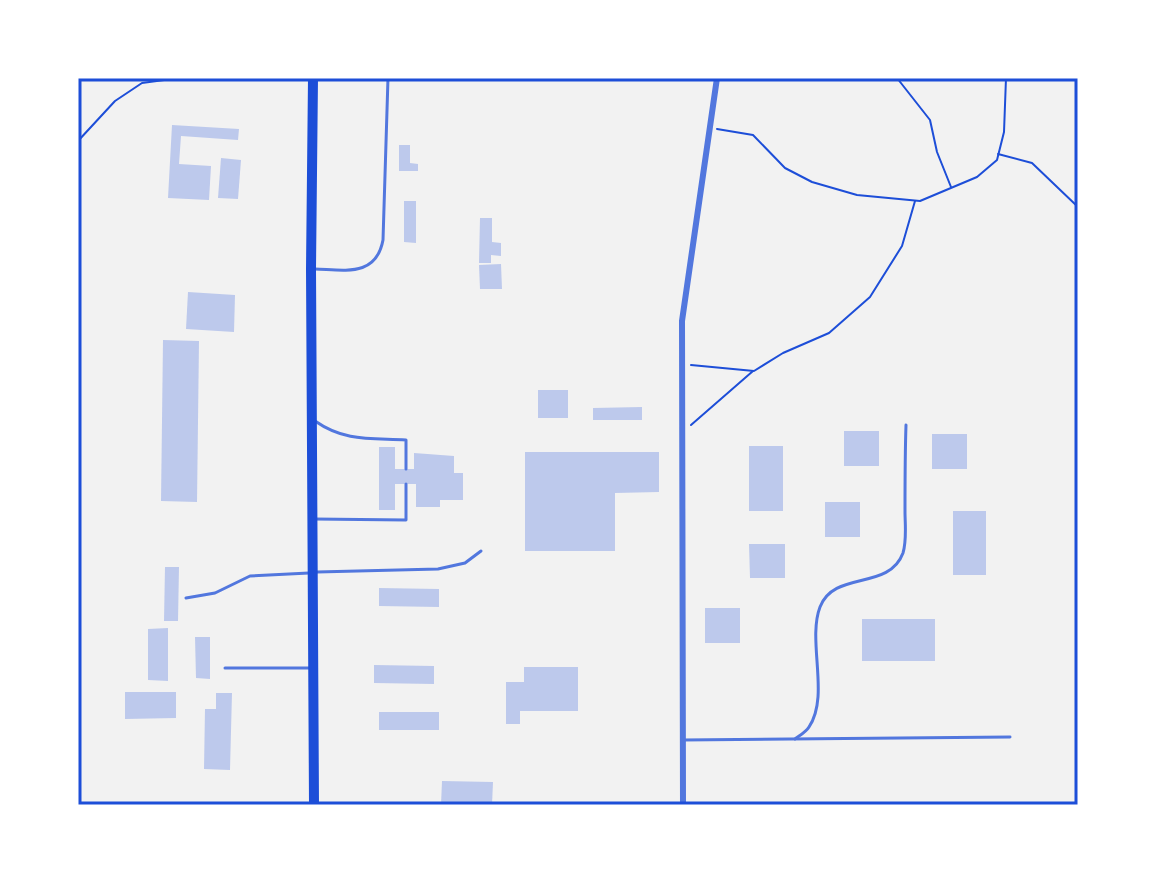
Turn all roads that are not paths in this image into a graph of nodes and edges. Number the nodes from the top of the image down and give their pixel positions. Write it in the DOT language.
graph roads {
  1 [pos="313,78"];
  2 [pos="388,78"];
  3 [pos="717,78"];
  4 [pos="311,269"];
  5 [pos="312,418"];
  6 [pos="906,425"];
  7 [pos="406,469"];
  8 [pos="406,484"];
  9 [pos="314,519"];
  10 [pos="481,551"];
  11 [pos="314,572"];
  12 [pos="186,598"];
  13 [pos="225,668"];
  14 [pos="314,668"];
  15 [pos="1010,737"];
  16 [pos="795,739"];
  17 [pos="683,740"];
  18 [pos="314,805"];
  19 [pos="683,805"];
  1 -- 4 [label="highway"];
  2 -- 4 [label="lane"];
  3 -- 17 [label="street"];
  4 -- 5 [label="highway"];
  5 -- 7 [label="lane"];
  5 -- 9 [label="highway"];
  6 -- 16 [label="lane"];
  8 -- 9 [label="lane"];
  9 -- 11 [label="highway"];
  10 -- 11 [label="lane"];
  11 -- 12 [label="lane"];
  11 -- 14 [label="highway"];
  13 -- 14 [label="lane"];
  14 -- 18 [label="highway"];
  15 -- 16 [label="lane"];
  16 -- 17 [label="lane"];
  17 -- 19 [label="street"];
}
